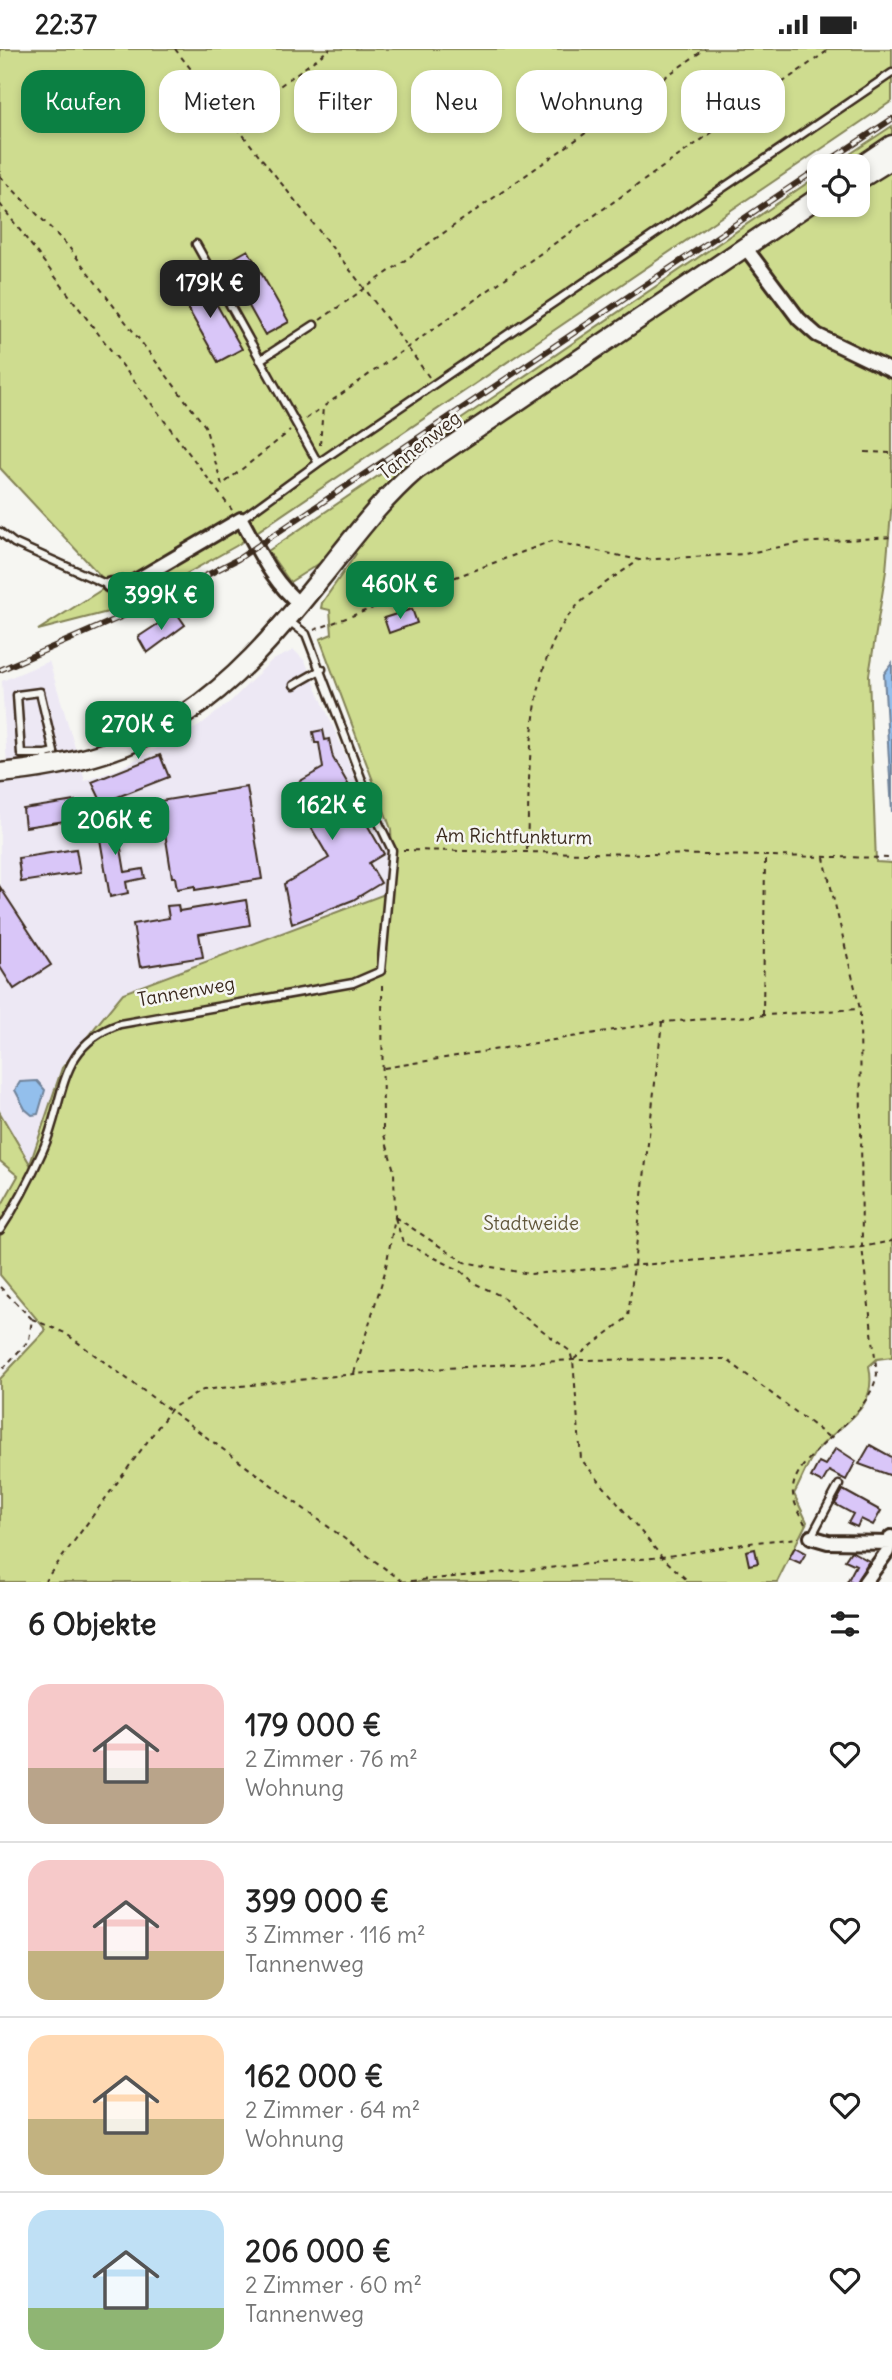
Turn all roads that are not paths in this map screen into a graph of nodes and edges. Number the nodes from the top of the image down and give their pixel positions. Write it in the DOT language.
graph roads {
  1 [pos="892,73"];
  2 [pos="892,145"];
  3 [pos="892,159"];
  4 [pos="870,160"];
  5 [pos="870,173"];
  6 [pos="807,205"];
  7 [pos="196,244"];
  8 [pos="745,247"];
  9 [pos="314,325"];
  10 [pos="260,360"];
  11 [pos="892,371"];
  12 [pos="318,463"];
  13 [pos="241,519"];
  14 [pos="0,533"];
  15 [pos="109,585"];
  16 [pos="300,604"];
  17 [pos="287,620"];
  18 [pos="322,669"];
  19 [pos="294,685"];
  20 [pos="46,761"];
  21 [pos="0,773"];
  22 [pos="0,1230"];
  23 [pos="839,1485"];
  24 [pos="811,1537"];
  25 [pos="891,1542"];
  26 [pos="865,1582"];
  1 -- 12 [label="lane"];
  2 -- 4 [label="street"];
  3 -- 5 [label="street"];
  6 -- 8 [label="street, Tannenweg"];
  7 -- 10 [label="lane"];
  8 -- 11 [label="street"];
  8 -- 16 [label="street, Tannenweg"];
  9 -- 10 [label="lane"];
  10 -- 12 [label="lane"];
  12 -- 13 [label="lane"];
  13 -- 15 [label="street"];
  13 -- 16 [label="street"];
  14 -- 15 [label="lane"];
  16 -- 17 [label="street, Tannenweg"];
  17 -- 18 [label="lane"];
  17 -- 20 [label="street, Tannenweg"];
  18 -- 19 [label="lane"];
  18 -- 22 [label="lane, Tannenweg"];
  20 -- 20 [label="lane"];
  20 -- 21 [label="street, Tannenweg"];
  23 -- 24 [label="lane"];
  24 -- 25 [label="street"];
  25 -- 26 [label="street"];
}
